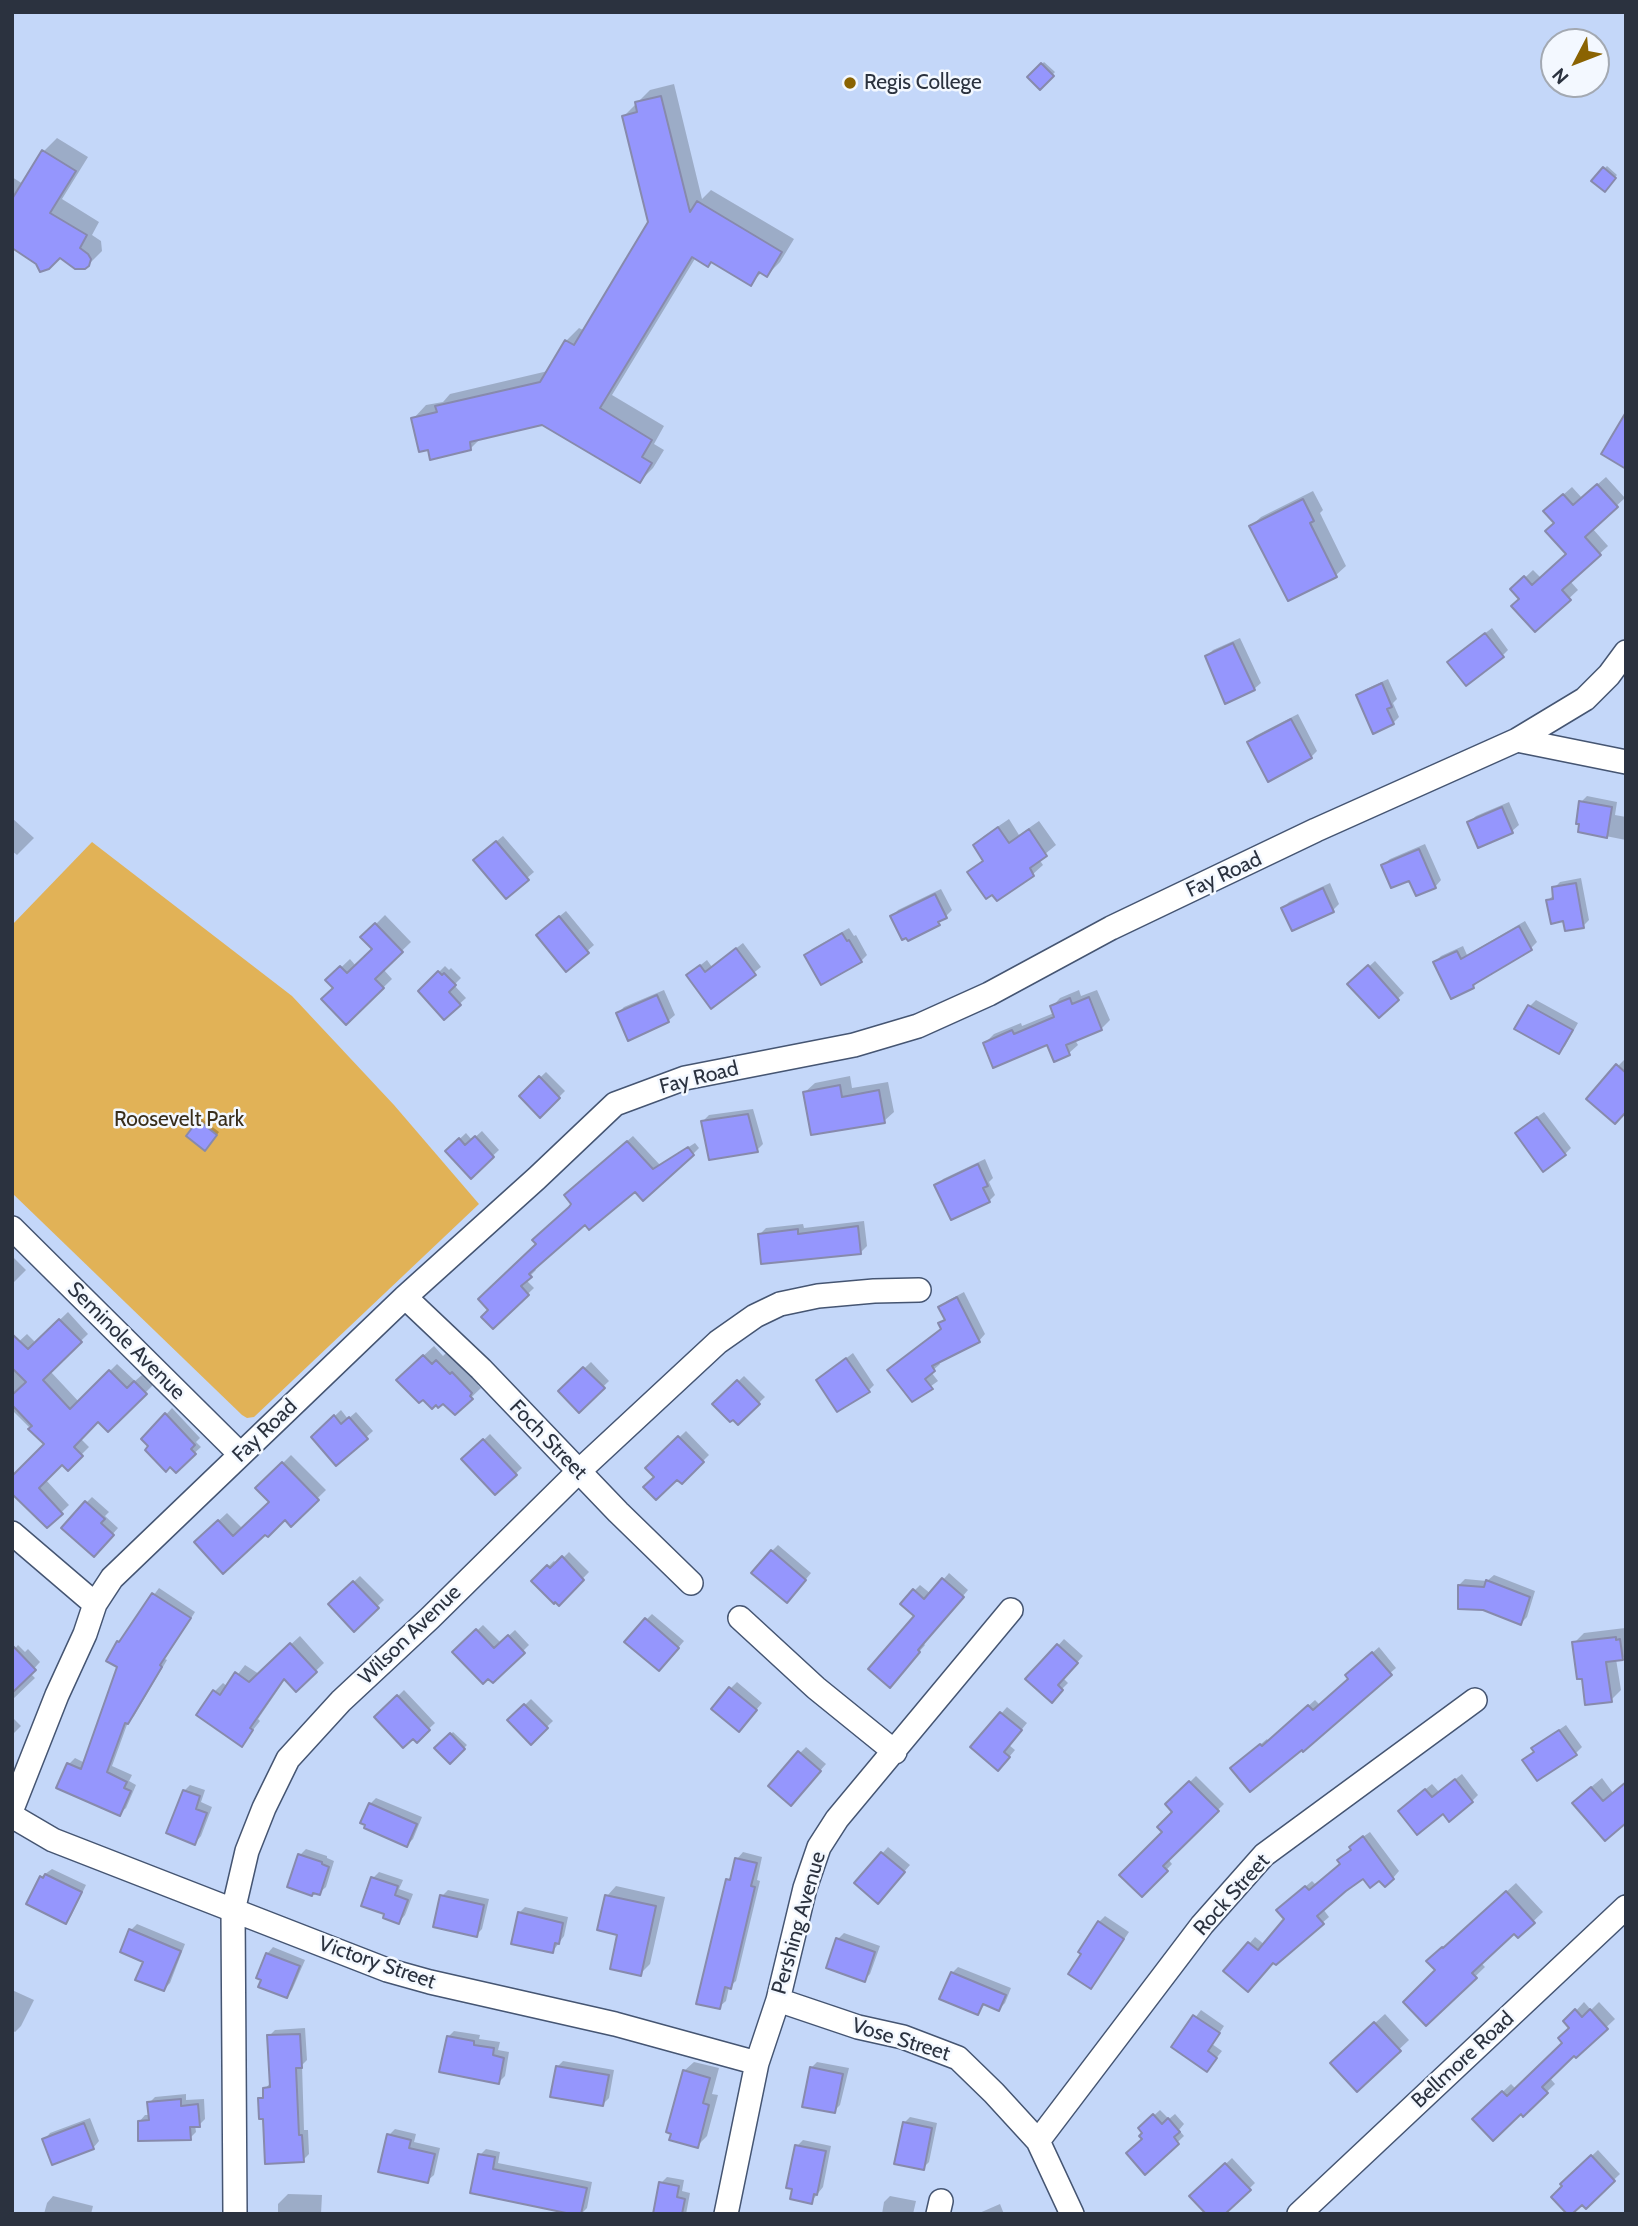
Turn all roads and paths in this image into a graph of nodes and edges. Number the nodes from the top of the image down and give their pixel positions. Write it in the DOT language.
graph roads {
  1 [pos="1626,652"];
  2 [pos="1517,740"];
  3 [pos="1626,762"];
  4 [pos="12,1227"];
  5 [pos="919,1290"];
  6 [pos="405,1297"];
  7 [pos="240,1454"];
  8 [pos="578,1472"];
  9 [pos="12,1533"];
  10 [pos="691,1583"];
  11 [pos="95,1604"];
  12 [pos="1012,1610"];
  13 [pos="740,1618"];
  14 [pos="1475,1700"];
  15 [pos="895,1752"];
  16 [pos="12,1809"];
  17 [pos="12,1816"];
  18 [pos="1626,1907"];
  19 [pos="233,1911"];
  20 [pos="778,2000"];
  21 [pos="757,2063"];
  22 [pos="1038,2141"];
  23 [pos="235,2214"];
  24 [pos="726,2214"];
  25 [pos="1072,2214"];
  26 [pos="1300,2214"];
  1 -- 2 [label="street, Fay Road"];
  2 -- 3 [label="street"];
  2 -- 6 [label="street, Fay Road"];
  4 -- 7 [label="street, Seminole Avenue"];
  5 -- 8 [label="street, Wilson Avenue"];
  6 -- 7 [label="street, Fay Road"];
  6 -- 8 [label="street, Foch Street"];
  7 -- 11 [label="street, Fay Road"];
  8 -- 10 [label="street, Foch Street"];
  8 -- 19 [label="street, Wilson Avenue"];
  9 -- 11 [label="street"];
  11 -- 16 [label="street, Fay Road"];
  12 -- 15 [label="street, Pershing Avenue"];
  13 -- 15 [label="street"];
  14 -- 22 [label="street, Rock Street"];
  15 -- 20 [label="street, Pershing Avenue"];
  17 -- 19 [label="street, Victory Street"];
  18 -- 26 [label="street, Bellmore Road"];
  19 -- 21 [label="street, Victory Street"];
  19 -- 23 [label="street, Wilson Avenue"];
  20 -- 21 [label="street, Pershing Avenue"];
  20 -- 22 [label="street, Vose Street"];
  21 -- 24 [label="street, Pershing Avenue"];
  22 -- 25 [label="street, Vose Street"];
}
